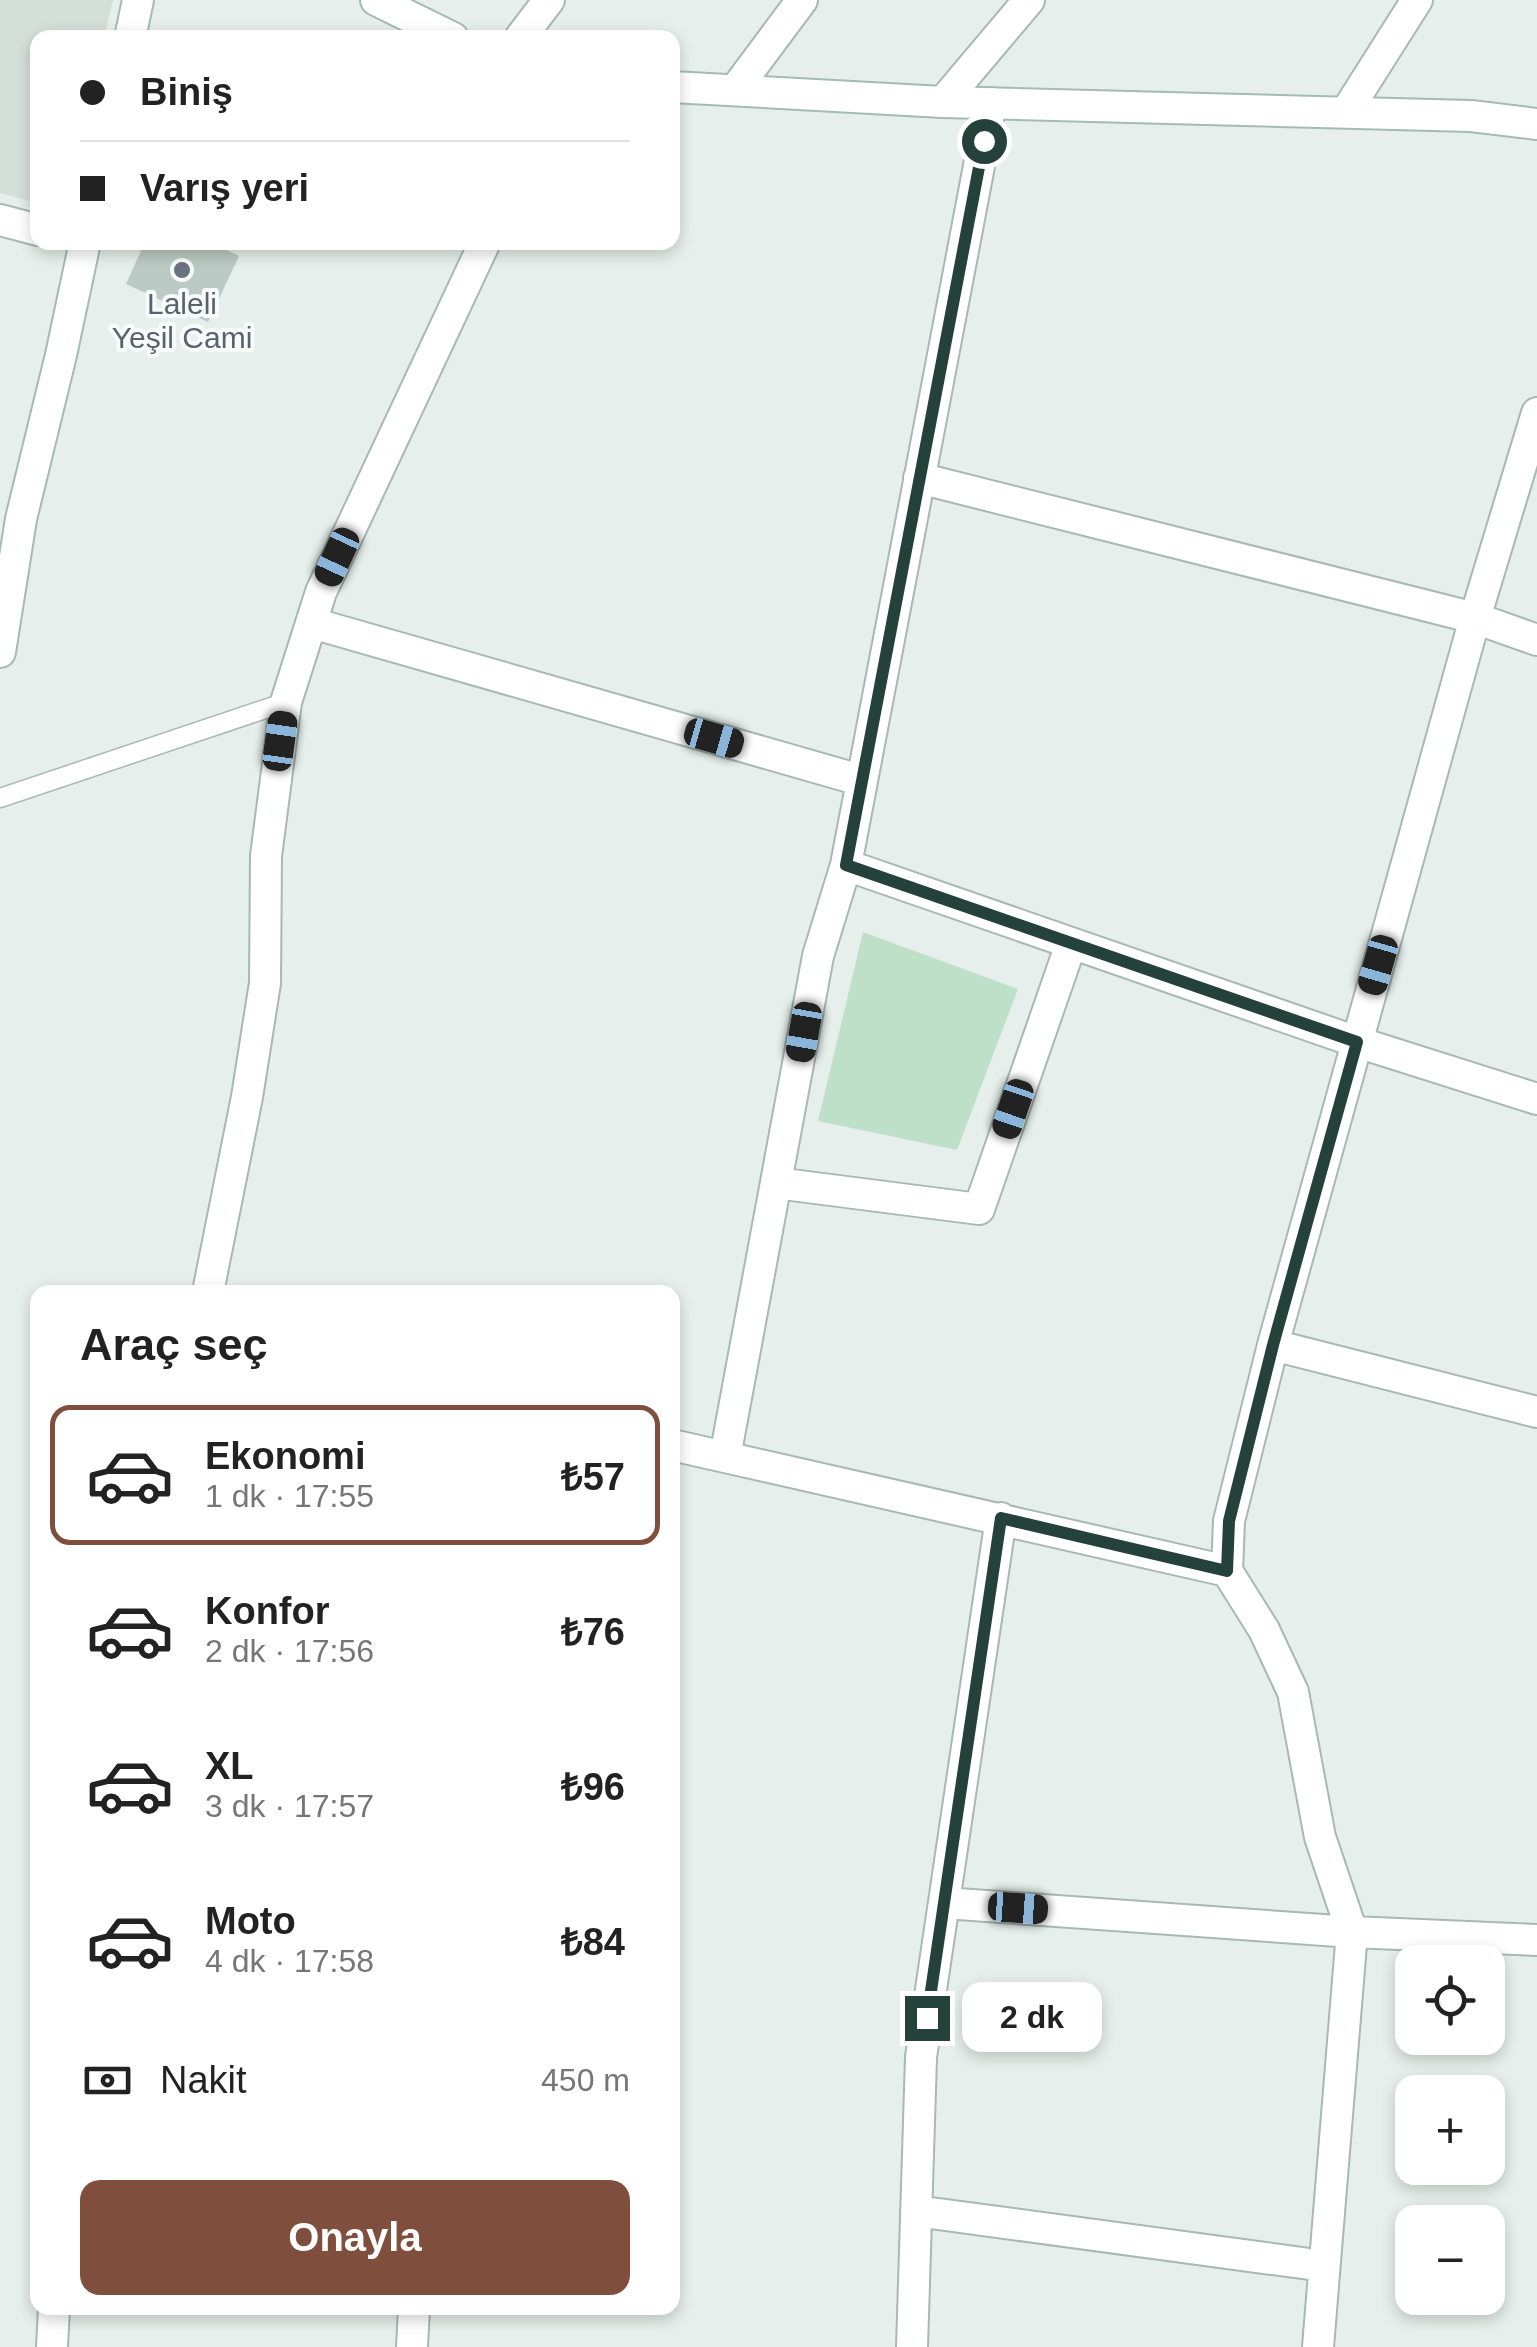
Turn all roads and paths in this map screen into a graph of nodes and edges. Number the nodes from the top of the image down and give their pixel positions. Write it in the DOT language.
graph roads {
  1 [pos="138,0"];
  2 [pos="376,0"];
  3 [pos="549,0"];
  4 [pos="802,0"];
  5 [pos="1029,0"];
  6 [pos="1417,0"];
  7 [pos="132,30"];
  8 [pos="437,30"];
  9 [pos="526,30"];
  10 [pos="680,87"];
  11 [pos="735,90"];
  12 [pos="943,102"];
  13 [pos="992,103"];
  14 [pos="1346,112"];
  15 [pos="1537,124"];
  16 [pos="0,220"];
  17 [pos="30,228"];
  18 [pos="83,250"];
  19 [pos="482,250"];
  20 [pos="1537,413"];
  21 [pos="919,478"];
  22 [pos="10,517"];
  23 [pos="1475,618"];
  24 [pos="312,623"];
  25 [pos="1537,640"];
  26 [pos="0,652"];
  27 [pos="286,702"];
  28 [pos="860,780"];
  29 [pos="0,798"];
  30 [pos="846,865"];
  31 [pos="1070,944"];
  32 [pos="1357,1042"];
  33 [pos="1537,1099"];
  34 [pos="776,1183"];
  35 [pos="209,1285"];
  36 [pos="1273,1345"];
  37 [pos="1537,1412"];
  38 [pos="680,1447"];
  39 [pos="725,1457"];
  40 [pos="1001,1518"];
  41 [pos="1227,1571"];
  42 [pos="944,1902"];
  43 [pos="1352,1932"];
  44 [pos="1537,1940"];
  45 [pos="916,2211"];
  46 [pos="1324,2266"];
  47 [pos="54,2315"];
  48 [pos="414,2315"];
  49 [pos="52,2347"];
  50 [pos="412,2347"];
  51 [pos="912,2347"];
  52 [pos="1318,2347"];
  1 -- 7 [label="street"];
  2 -- 8 [label="street"];
  3 -- 9 [label="street"];
  4 -- 11 [label="street"];
  5 -- 12 [label="street"];
  6 -- 14 [label="street"];
  10 -- 11 [label="street"];
  11 -- 12 [label="street"];
  12 -- 13 [label="street"];
  13 -- 14 [label="street"];
  13 -- 21 [label="street"];
  14 -- 15 [label="street"];
  16 -- 17 [label="street"];
  18 -- 22 [label="street"];
  19 -- 24 [label="street"];
  20 -- 23 [label="street"];
  21 -- 23 [label="street"];
  21 -- 28 [label="street"];
  22 -- 26 [label="street"];
  23 -- 25 [label="street"];
  23 -- 32 [label="street"];
  24 -- 27 [label="street"];
  24 -- 28 [label="street"];
  27 -- 29 [label="lane"];
  27 -- 35 [label="street"];
  28 -- 30 [label="street"];
  30 -- 31 [label="street"];
  30 -- 34 [label="street"];
  31 -- 32 [label="street"];
  31 -- 34 [label="street"];
  32 -- 33 [label="street"];
  32 -- 36 [label="street"];
  34 -- 39 [label="street"];
  36 -- 37 [label="street"];
  36 -- 41 [label="street"];
  38 -- 39 [label="street"];
  39 -- 40 [label="street"];
  40 -- 41 [label="street"];
  40 -- 42 [label="street"];
  41 -- 43 [label="street"];
  42 -- 43 [label="street"];
  42 -- 45 [label="street"];
  43 -- 44 [label="street"];
  43 -- 46 [label="street"];
  45 -- 46 [label="street"];
  45 -- 51 [label="street"];
  46 -- 52 [label="street"];
  47 -- 49 [label="street"];
  48 -- 50 [label="street"];
}
